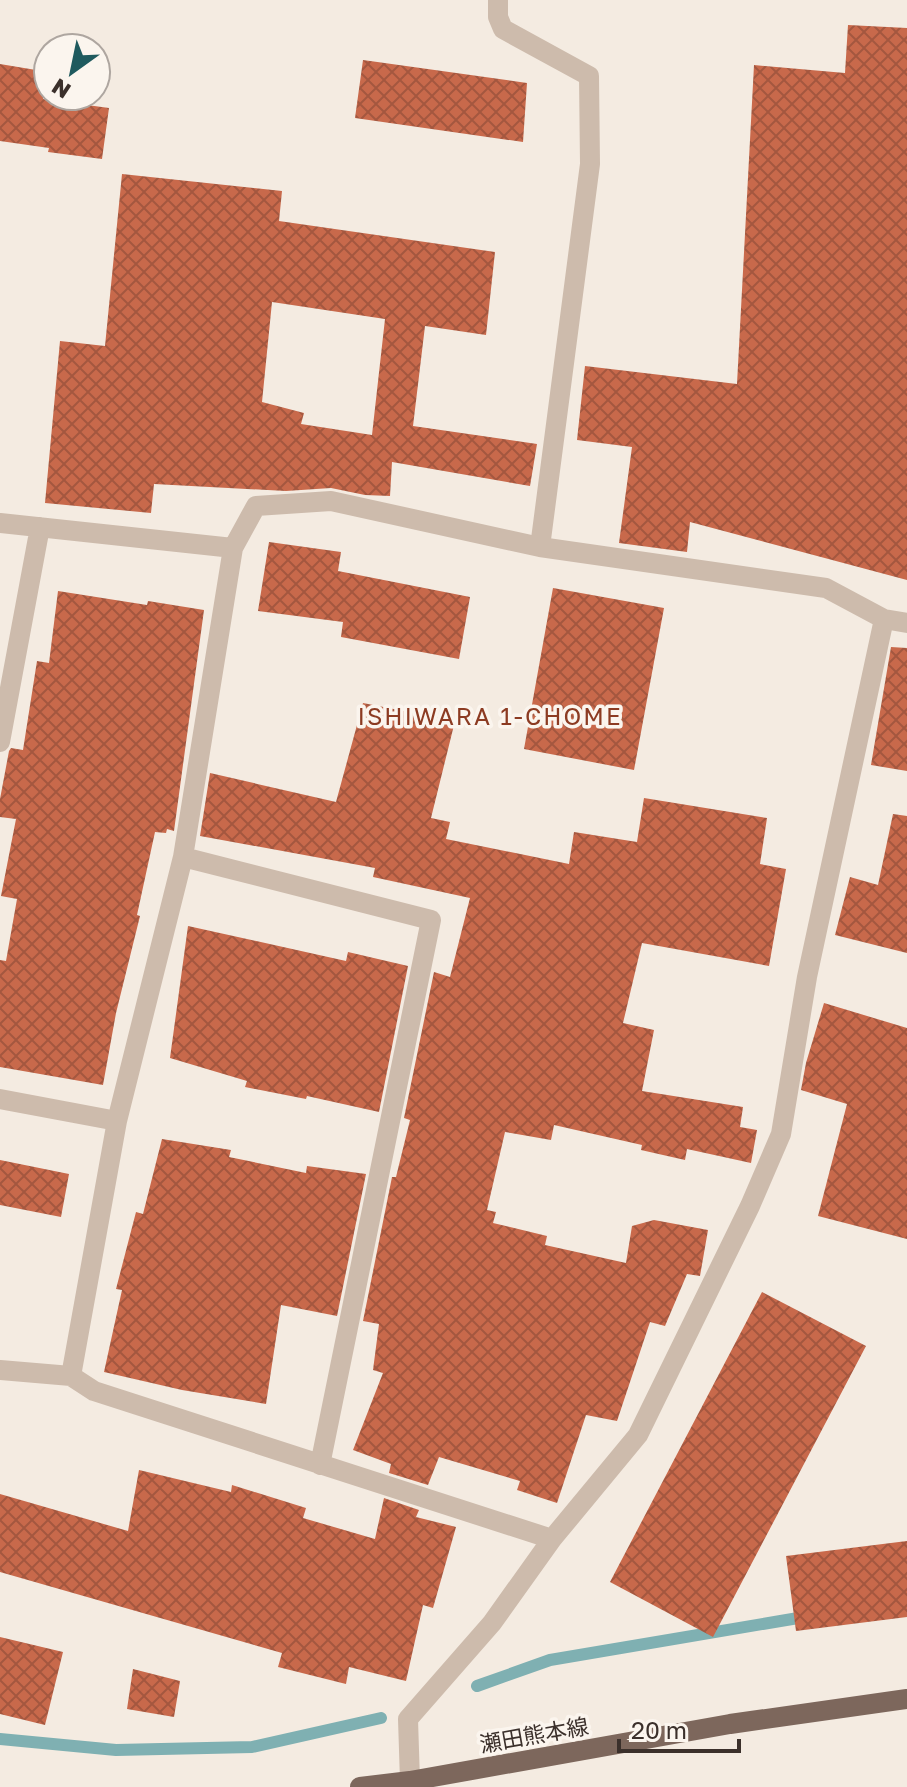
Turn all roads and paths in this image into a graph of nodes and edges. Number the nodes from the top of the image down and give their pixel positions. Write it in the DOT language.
graph roads {
  1 [pos="498,0"];
  2 [pos="0,523"];
  3 [pos="40,527"];
  4 [pos="540,547"];
  5 [pos="233,548"];
  6 [pos="884,619"];
  7 [pos="907,623"];
  8 [pos="0,742"];
  9 [pos="183,857"];
  10 [pos="0,1099"];
  11 [pos="117,1121"];
  12 [pos="0,1370"];
  13 [pos="71,1376"];
  14 [pos="320,1465"];
  15 [pos="552,1539"];
  16 [pos="907,1699"];
  17 [pos="410,1781"];
  18 [pos="360,1787"];
  1 -- 4 [label="street"];
  2 -- 3 [label="street"];
  3 -- 5 [label="street"];
  3 -- 8 [label="street"];
  4 -- 5 [label="street"];
  4 -- 6 [label="street"];
  5 -- 9 [label="street"];
  6 -- 7 [label="street"];
  6 -- 15 [label="street"];
  9 -- 11 [label="street"];
  9 -- 14 [label="street"];
  10 -- 11 [label="street"];
  11 -- 13 [label="street"];
  12 -- 13 [label="street"];
  13 -- 14 [label="street"];
  14 -- 15 [label="street"];
  15 -- 17 [label="street"];
  16 -- 17 [label="main road, 瀬田熊本線"];
  17 -- 18 [label="main road, 瀬田熊本線"];
}
